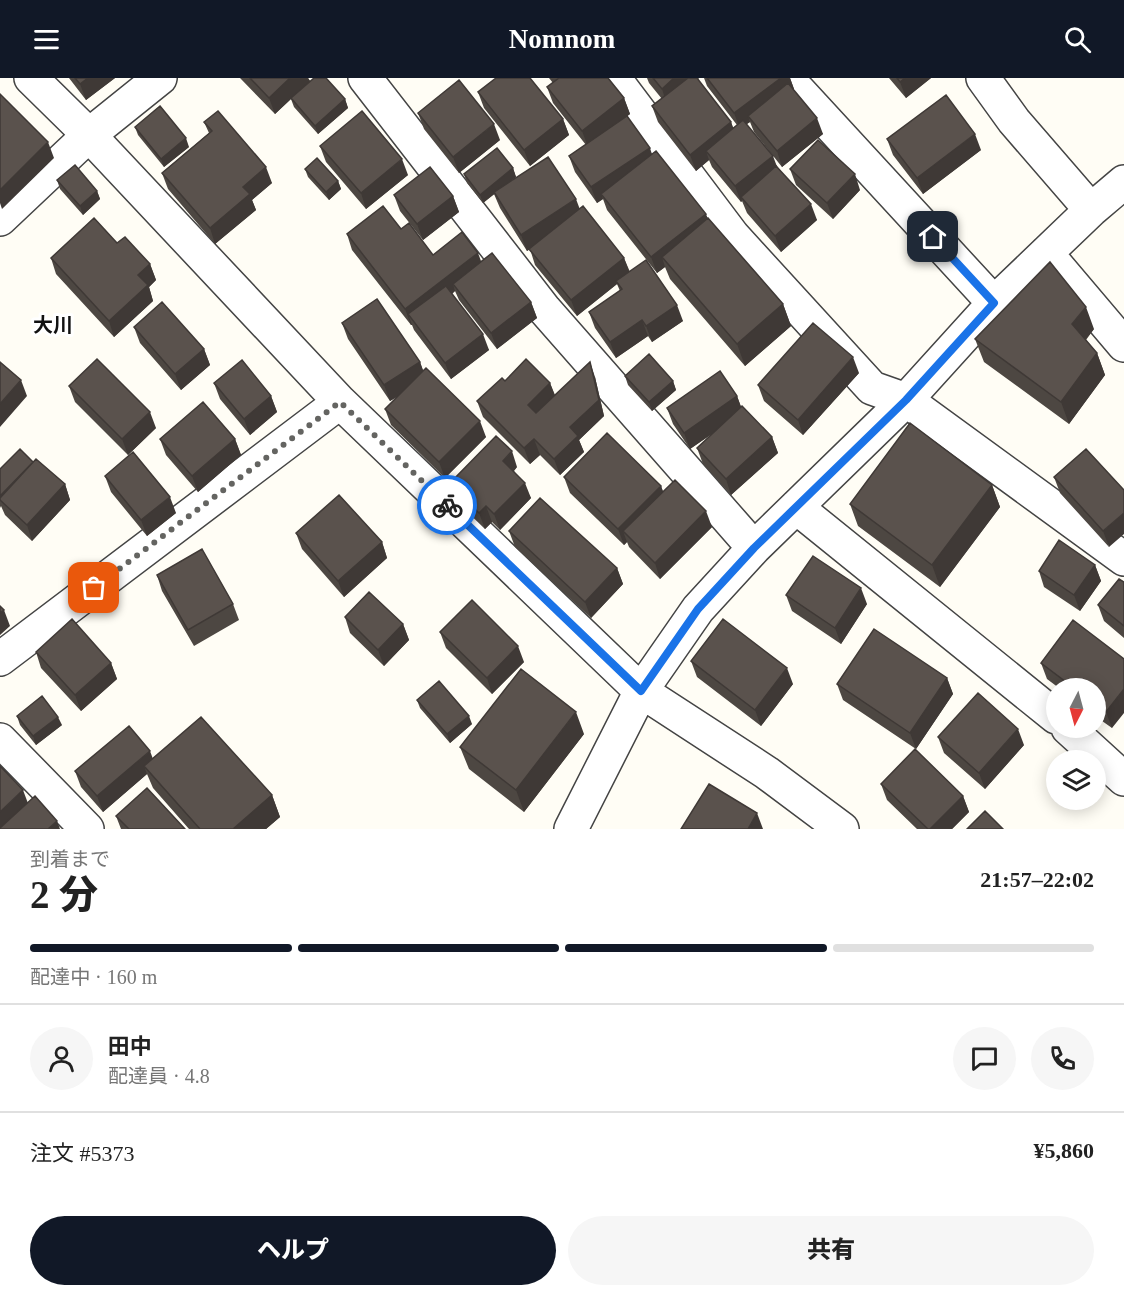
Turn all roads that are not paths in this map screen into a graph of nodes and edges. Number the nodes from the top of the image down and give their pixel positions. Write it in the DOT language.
graph roads {
  1 [pos="31,78"];
  2 [pos="160,78"];
  3 [pos="365,78"];
  4 [pos="614,78"];
  5 [pos="789,78"];
  6 [pos="983,78"];
  7 [pos="89,135"];
  8 [pos="1124,182"];
  9 [pos="1091,210"];
  10 [pos="0,219"];
  11 [pos="1046,254"];
  12 [pos="994,303"];
  13 [pos="1124,345"];
  14 [pos="906,400"];
  15 [pos="340,402"];
  16 [pos="796,507"];
  17 [pos="754,548"];
  18 [pos="1124,559"];
  19 [pos="0,659"];
  20 [pos="641,691"];
  21 [pos="1046,709"];
  22 [pos="1079,738"];
  23 [pos="0,740"];
  24 [pos="1124,779"];
  25 [pos="87,829"];
  26 [pos="571,829"];
  27 [pos="842,829"];
  1 -- 7 [label="street"];
  2 -- 7 [label="street"];
  3 -- 17 [label="street"];
  4 -- 14 [label="street"];
  5 -- 12 [label="street"];
  6 -- 9 [label="street"];
  7 -- 10 [label="street"];
  7 -- 15 [label="street"];
  8 -- 9 [label="street"];
  9 -- 11 [label="street"];
  11 -- 12 [label="street"];
  11 -- 13 [label="street"];
  12 -- 14 [label="street"];
  14 -- 16 [label="street"];
  14 -- 18 [label="street"];
  15 -- 19 [label="street"];
  15 -- 20 [label="street"];
  16 -- 17 [label="street"];
  16 -- 21 [label="street"];
  17 -- 20 [label="street"];
  20 -- 26 [label="street"];
  20 -- 27 [label="street"];
  22 -- 24 [label="street"];
  23 -- 25 [label="street"];
}
